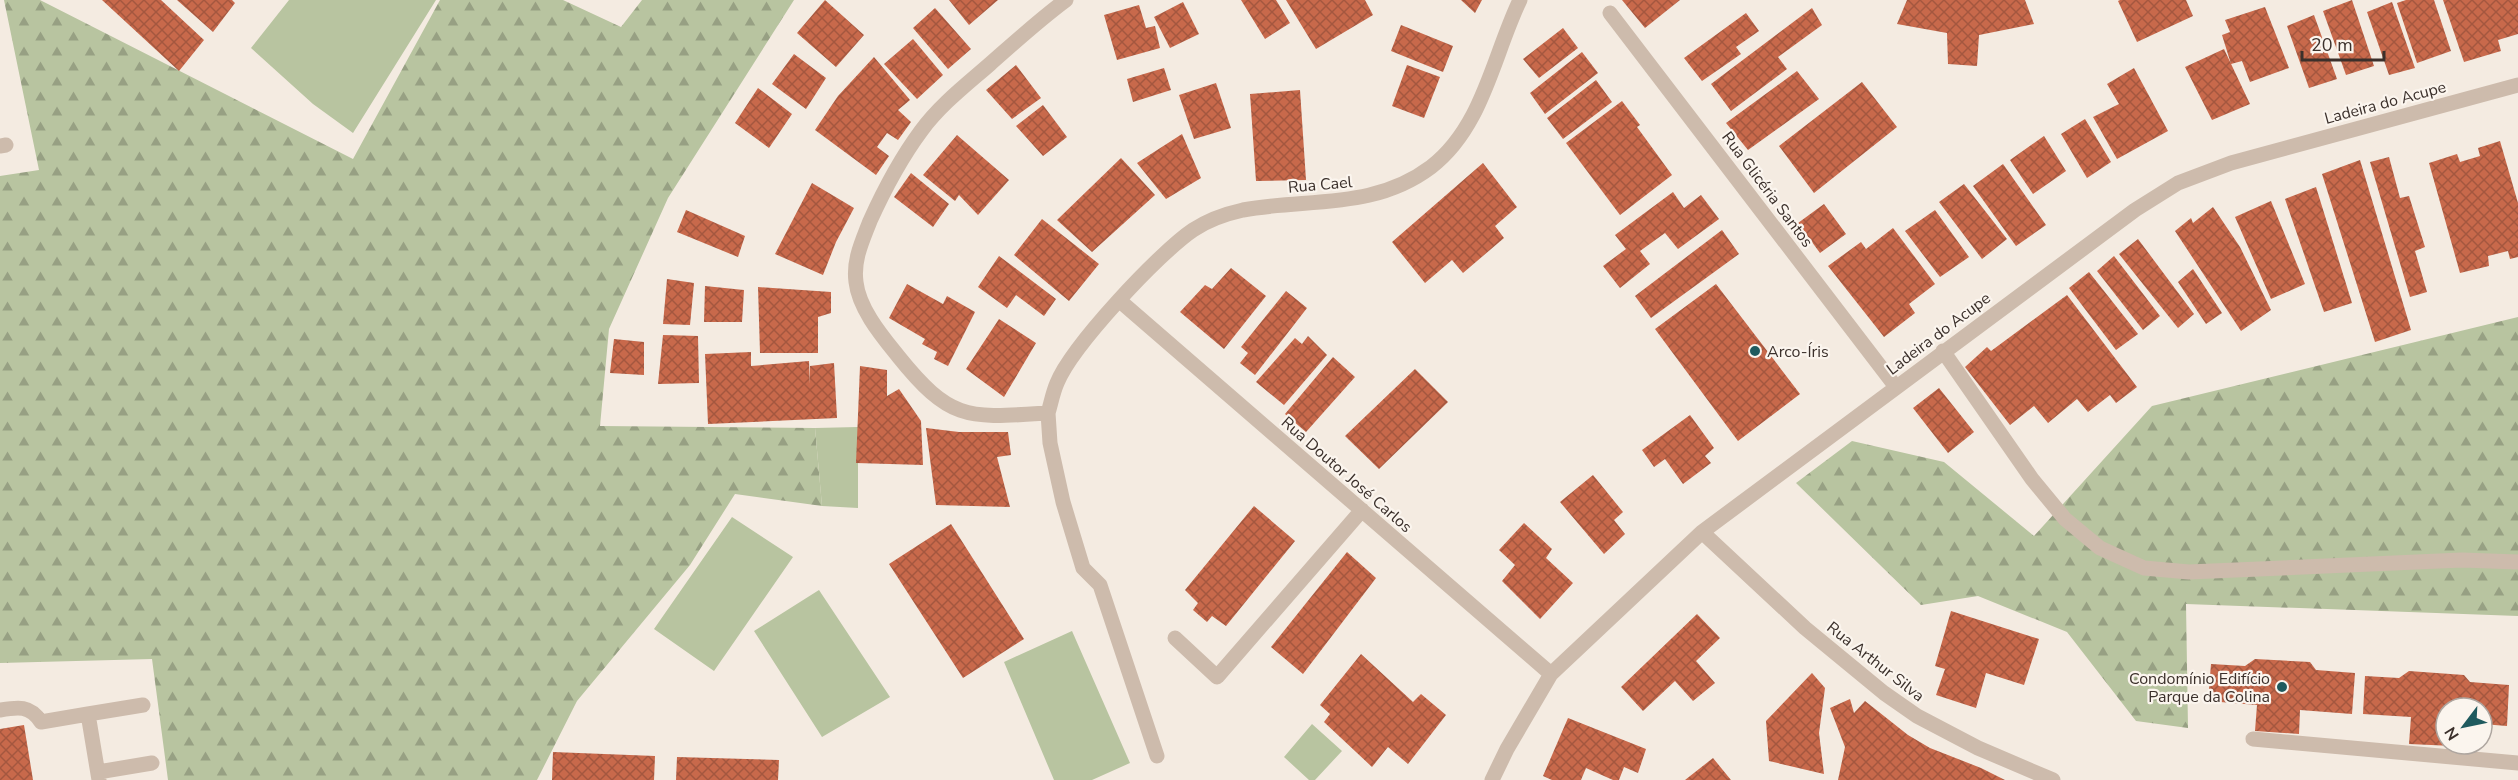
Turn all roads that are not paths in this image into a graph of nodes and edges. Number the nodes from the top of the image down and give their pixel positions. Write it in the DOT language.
graph roads {
  1 [pos="1066,0"];
  2 [pos="1520,0"];
  3 [pos="1610,13"];
  4 [pos="2518,85"];
  5 [pos="1120,301"];
  6 [pos="1943,351"];
  7 [pos="1896,387"];
  8 [pos="1048,413"];
  9 [pos="1362,510"];
  10 [pos="1702,532"];
  11 [pos="2518,562"];
  12 [pos="1175,638"];
  13 [pos="1551,674"];
  14 [pos="144,705"];
  15 [pos="0,710"];
  16 [pos="88,714"];
  17 [pos="2253,739"];
  18 [pos="1157,756"];
  19 [pos="152,763"];
  20 [pos="2518,763"];
  21 [pos="98,776"];
  22 [pos="1492,780"];
  23 [pos="2053,780"];
  1 -- 8 [label="street"];
  2 -- 5 [label="street, Rua Cael"];
  3 -- 7 [label="street, Rua Glicéria Santos"];
  4 -- 6 [label="street, Ladeira do Acupe"];
  5 -- 8 [label="street, Rua Cael"];
  5 -- 9 [label="street, Rua Doutor José Carlos"];
  6 -- 7 [label="street, Ladeira do Acupe"];
  6 -- 11 [label="street"];
  7 -- 10 [label="street, Ladeira do Acupe"];
  8 -- 18 [label="street"];
  9 -- 12 [label="street"];
  9 -- 13 [label="street, Rua Doutor José Carlos"];
  10 -- 13 [label="street, Ladeira do Acupe"];
  10 -- 23 [label="street, Rua Arthur Silva"];
  13 -- 22 [label="street, Ladeira do Acupe"];
  14 -- 16 [label="street"];
  15 -- 16 [label="street"];
  16 -- 21 [label="street"];
  17 -- 20 [label="street"];
  19 -- 21 [label="street"];
}
